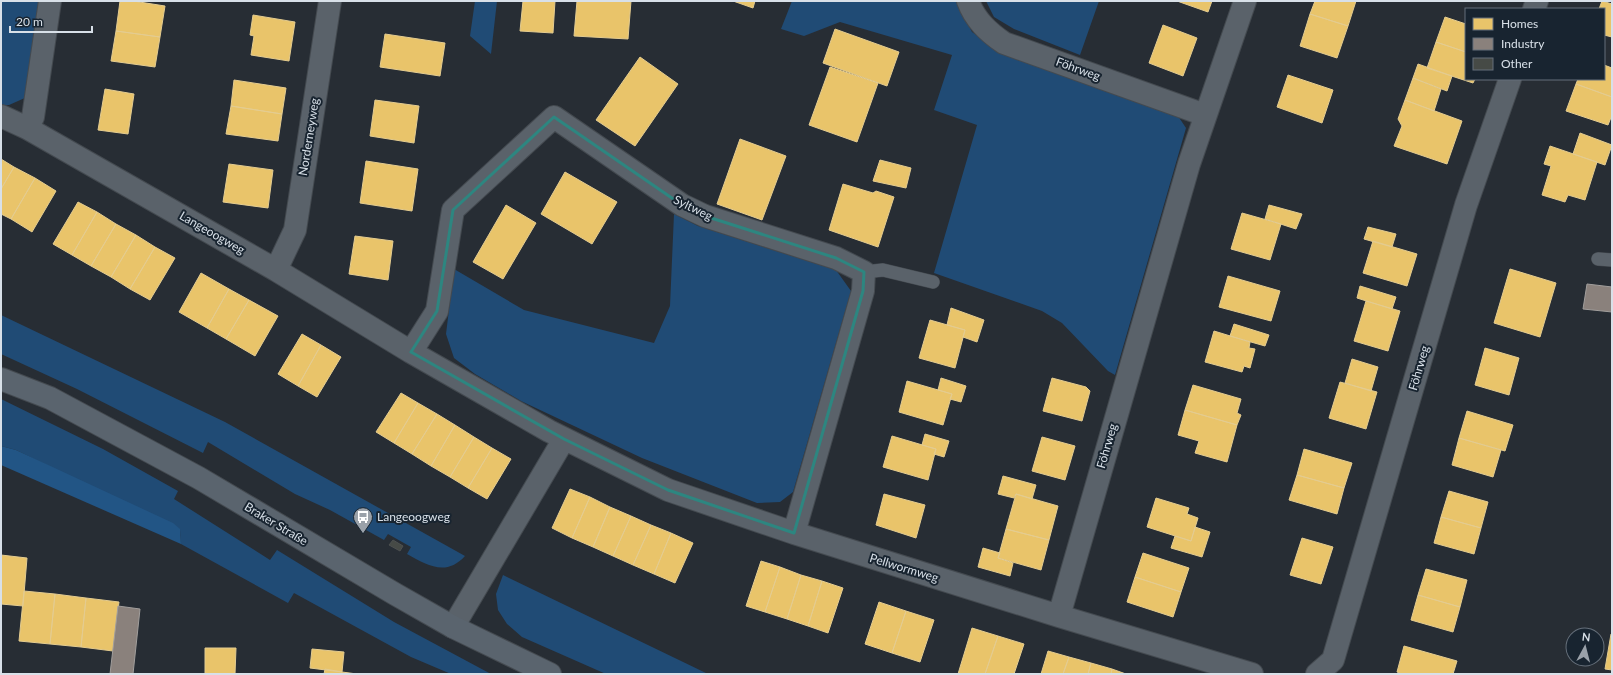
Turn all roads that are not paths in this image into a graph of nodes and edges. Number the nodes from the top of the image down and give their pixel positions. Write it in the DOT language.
graph roads {
  1 [pos="50,1"];
  2 [pos="330,1"];
  3 [pos="968,1"];
  4 [pos="1245,1"];
  5 [pos="1510,80"];
  6 [pos="1205,115"];
  7 [pos="1,116"];
  8 [pos="27,128"];
  9 [pos="1598,259"];
  10 [pos="1612,260"];
  11 [pos="276,270"];
  12 [pos="864,272"];
  13 [pos="933,282"];
  14 [pos="411,352"];
  15 [pos="1,379"];
  16 [pos="564,439"];
  17 [pos="794,534"];
  18 [pos="1059,616"];
  19 [pos="453,627"];
  20 [pos="550,674"];
  21 [pos="1252,674"];
  22 [pos="1317,674"];
  1 -- 8 [label="street"];
  2 -- 11 [label="street, Norderneyweg"];
  3 -- 6 [label="street, Föhrweg"];
  4 -- 6 [label="street, Föhrweg"];
  5 -- 22 [label="street, Föhrweg"];
  6 -- 18 [label="street, Föhrweg"];
  7 -- 8 [label="street, Langeoogweg"];
  8 -- 11 [label="street, Langeoogweg"];
  9 -- 10 [label="lane"];
  11 -- 14 [label="street, Langeoogweg"];
  12 -- 13 [label="lane"];
  12 -- 14 [label="street, Syltweg"];
  12 -- 17 [label="street"];
  14 -- 16 [label="street, Langeoogweg"];
  15 -- 19 [label="main road, Braker Straße"];
  16 -- 17 [label="street, Pellwormweg"];
  16 -- 19 [label="street"];
  17 -- 18 [label="street, Pellwormweg"];
  18 -- 21 [label="street, Pellwormweg"];
  19 -- 20 [label="main road, Braker Straße"];
}
